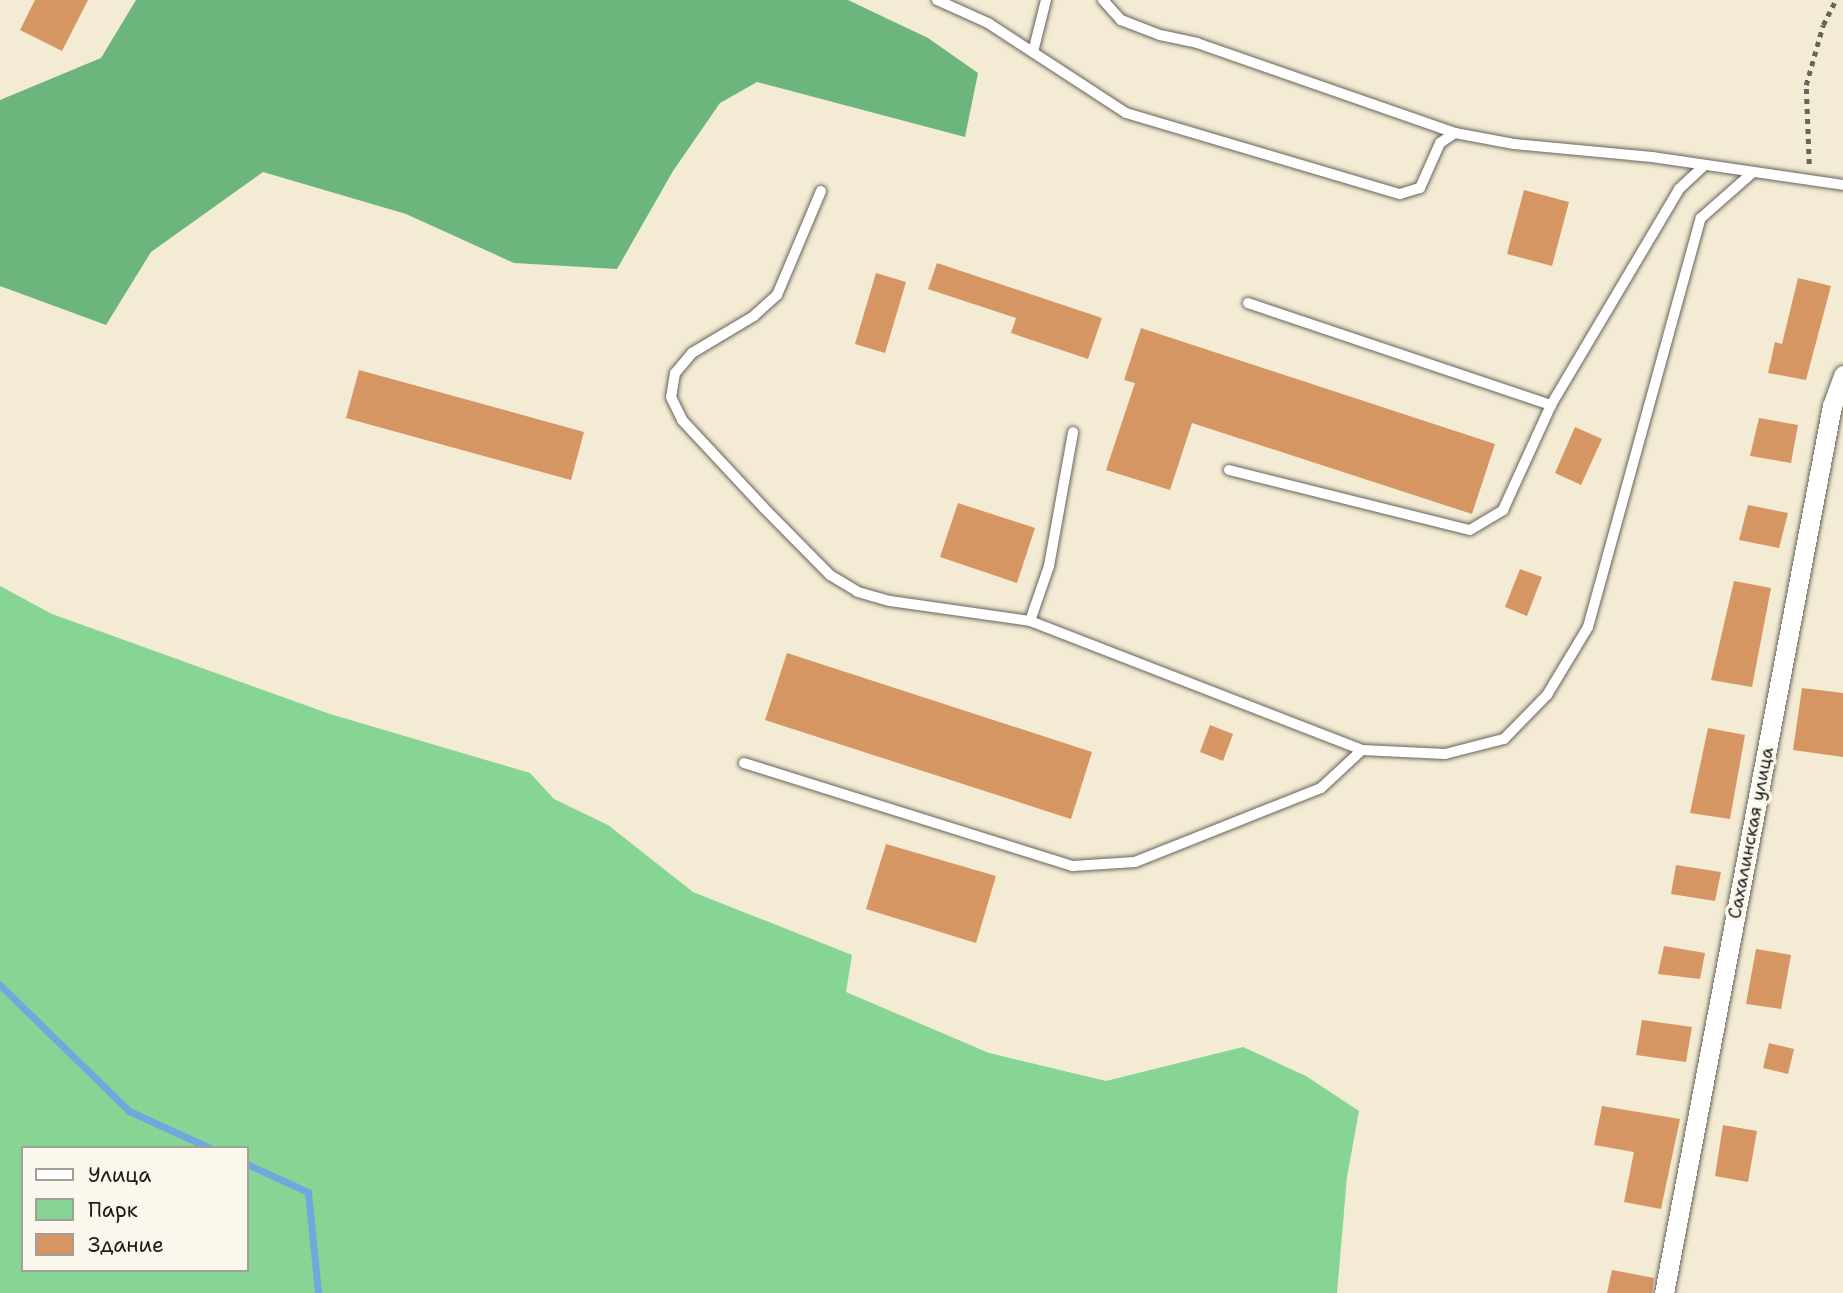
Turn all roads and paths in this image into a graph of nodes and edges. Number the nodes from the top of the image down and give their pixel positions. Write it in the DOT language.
graph roads {
  1 [pos="937,0"];
  2 [pos="1046,0"];
  3 [pos="1103,0"];
  4 [pos="1836,0"];
  5 [pos="1033,52"];
  6 [pos="1455,133"];
  7 [pos="1704,166"];
  8 [pos="1752,173"];
  9 [pos="1809,179"];
  10 [pos="1843,185"];
  11 [pos="821,191"];
  12 [pos="1248,303"];
  13 [pos="1843,375"];
  14 [pos="1551,405"];
  15 [pos="1073,432"];
  16 [pos="1229,470"];
  17 [pos="1030,621"];
  18 [pos="1362,750"];
  19 [pos="744,763"];
  20 [pos="1664,1293"];
  1 -- 5 [label="lane"];
  2 -- 5 [label="lane"];
  3 -- 6 [label="lane"];
  4 -- 9 [label="path"];
  5 -- 6 [label="lane"];
  6 -- 7 [label="lane"];
  7 -- 8 [label="lane"];
  7 -- 14 [label="lane"];
  8 -- 9 [label="lane"];
  8 -- 18 [label="lane"];
  9 -- 10 [label="lane"];
  11 -- 17 [label="lane"];
  12 -- 14 [label="lane"];
  13 -- 20 [label="street, Сахалинская улица"];
  14 -- 16 [label="lane"];
  15 -- 17 [label="lane"];
  17 -- 18 [label="lane"];
  18 -- 19 [label="lane"];
}
